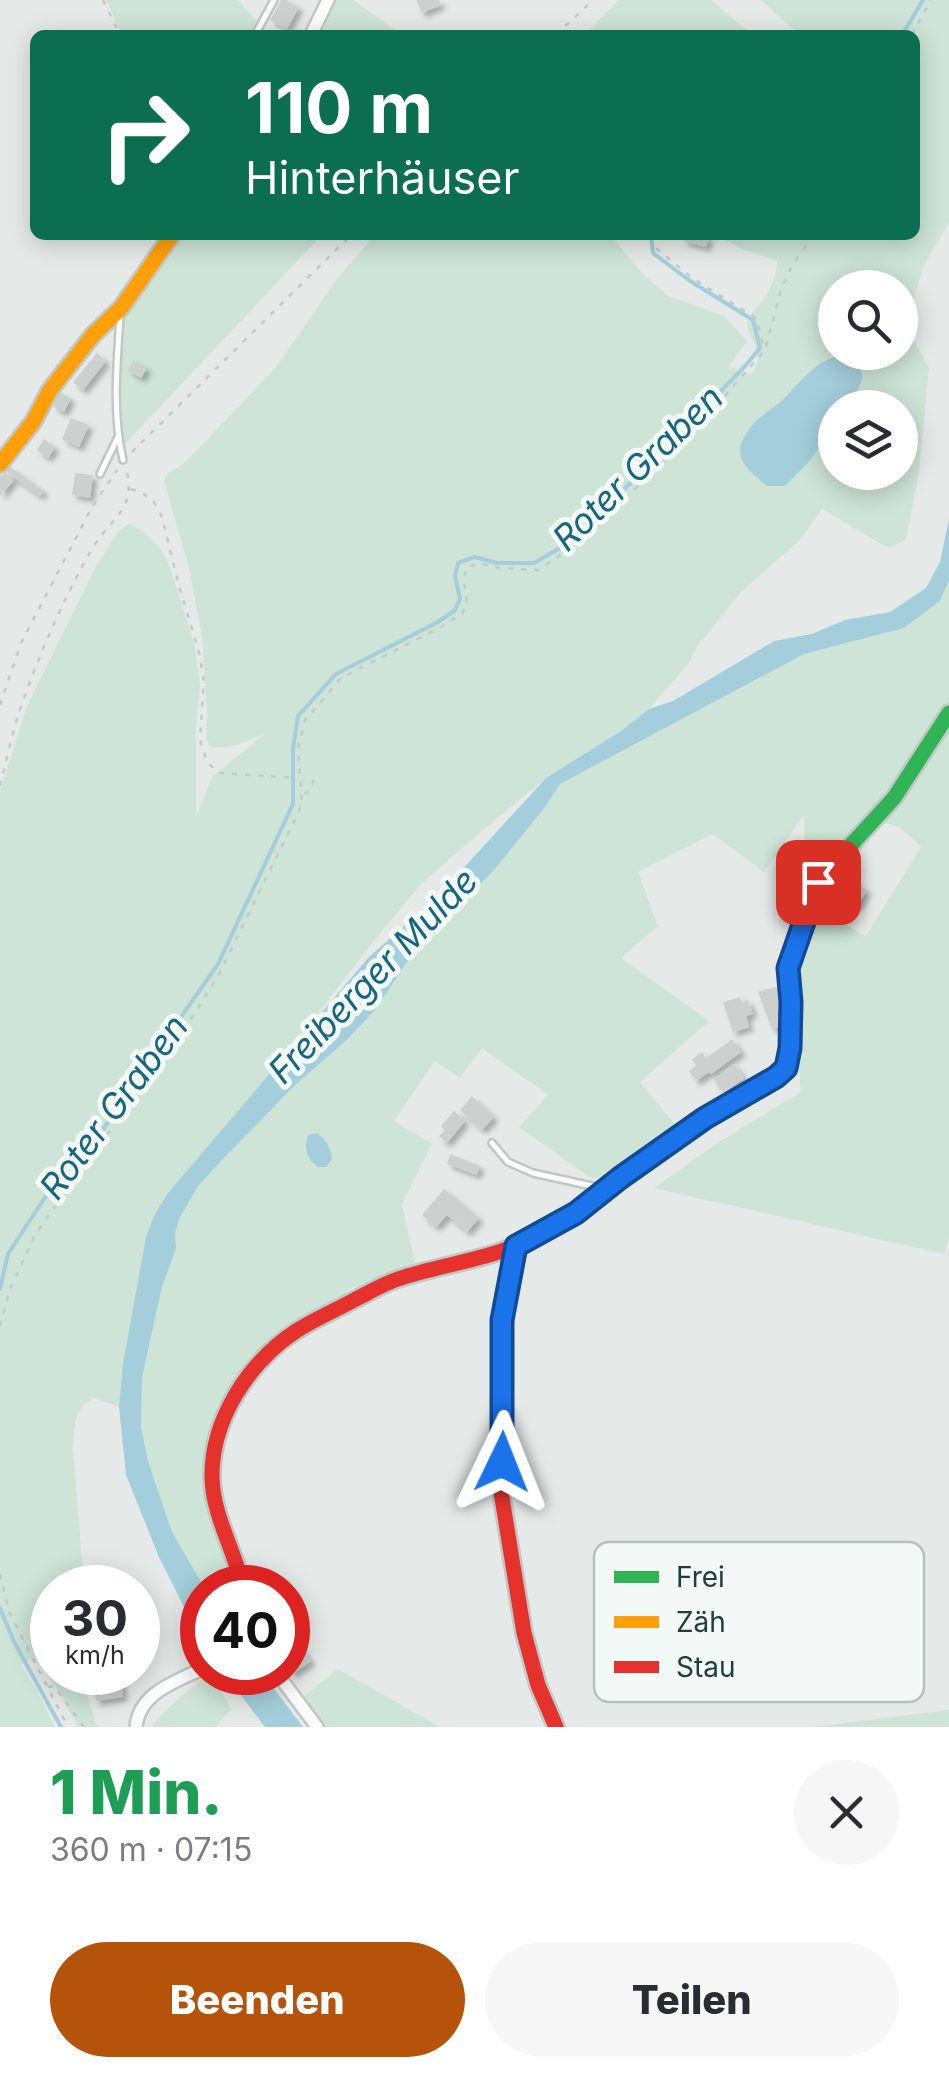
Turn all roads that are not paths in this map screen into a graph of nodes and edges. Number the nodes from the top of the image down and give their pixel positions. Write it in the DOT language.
graph roads {
  1 [pos="274,0"];
  2 [pos="328,0"];
  3 [pos="258,30"];
  4 [pos="313,30"];
  5 [pos="169,240"];
  6 [pos="121,308"];
  7 [pos="118,437"];
  8 [pos="123,460"];
  9 [pos="0,464"];
  10 [pos="100,474"];
  11 [pos="949,714"];
  12 [pos="492,1144"];
  13 [pos="607,1189"];
  14 [pos="516,1246"];
  15 [pos="236,1565"];
  16 [pos="180,1680"];
  17 [pos="293,1695"];
  18 [pos="136,1727"];
  19 [pos="317,1727"];
  20 [pos="556,1727"];
  1 -- 3 [label="lane"];
  2 -- 4 [label="street"];
  5 -- 6 [label="street"];
  6 -- 7 [label="lane"];
  6 -- 9 [label="street"];
  7 -- 8 [label="lane"];
  7 -- 10 [label="lane"];
  11 -- 13 [label="street"];
  12 -- 13 [label="lane"];
  13 -- 14 [label="street"];
  14 -- 15 [label="street"];
  14 -- 20 [label="street"];
  16 -- 18 [label="street"];
  17 -- 19 [label="street"];
}
